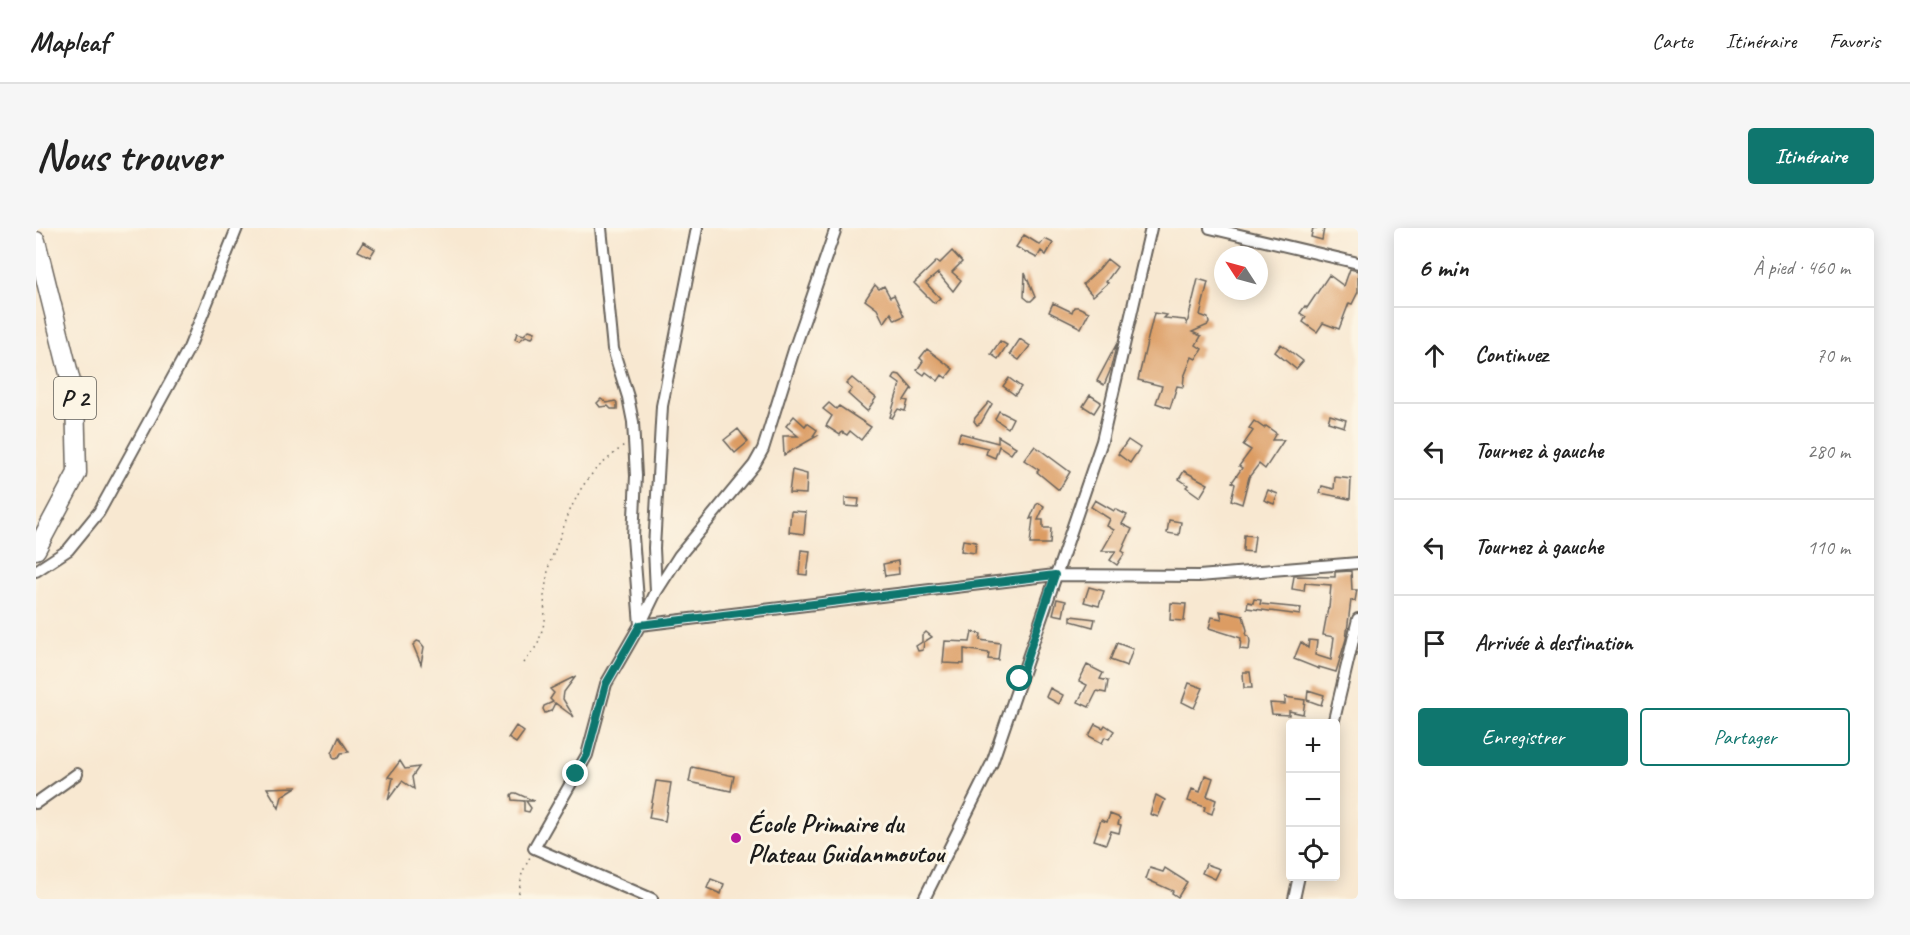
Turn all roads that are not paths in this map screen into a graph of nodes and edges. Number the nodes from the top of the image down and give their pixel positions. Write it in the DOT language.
graph roads {
  1 [pos="237,228"];
  2 [pos="601,228"];
  3 [pos="697,228"];
  4 [pos="836,228"];
  5 [pos="1151,228"];
  6 [pos="1210,228"];
  7 [pos="36,240"];
  8 [pos="1358,263"];
  9 [pos="36,550"];
  10 [pos="1358,563"];
  11 [pos="36,571"];
  12 [pos="1055,575"];
  13 [pos="656,592"];
  14 [pos="1358,619"];
  15 [pos="640,625"];
  16 [pos="1334,719"];
  17 [pos="76,774"];
  18 [pos="36,803"];
  19 [pos="1298,881"];
  20 [pos="652,899"];
  21 [pos="924,899"];
  22 [pos="1294,899"];
  1 -- 11 [label="street"];
  2 -- 15 [label="street"];
  3 -- 13 [label="street"];
  4 -- 13 [label="street"];
  5 -- 12 [label="street"];
  6 -- 8 [label="street"];
  7 -- 9 [label="main road, P 2"];
  10 -- 12 [label="street"];
  12 -- 15 [label="street"];
  12 -- 21 [label="street"];
  13 -- 15 [label="street"];
  14 -- 16 [label="street"];
  15 -- 20 [label="street"];
  17 -- 18 [label="street"];
  19 -- 22 [label="street"];
}
